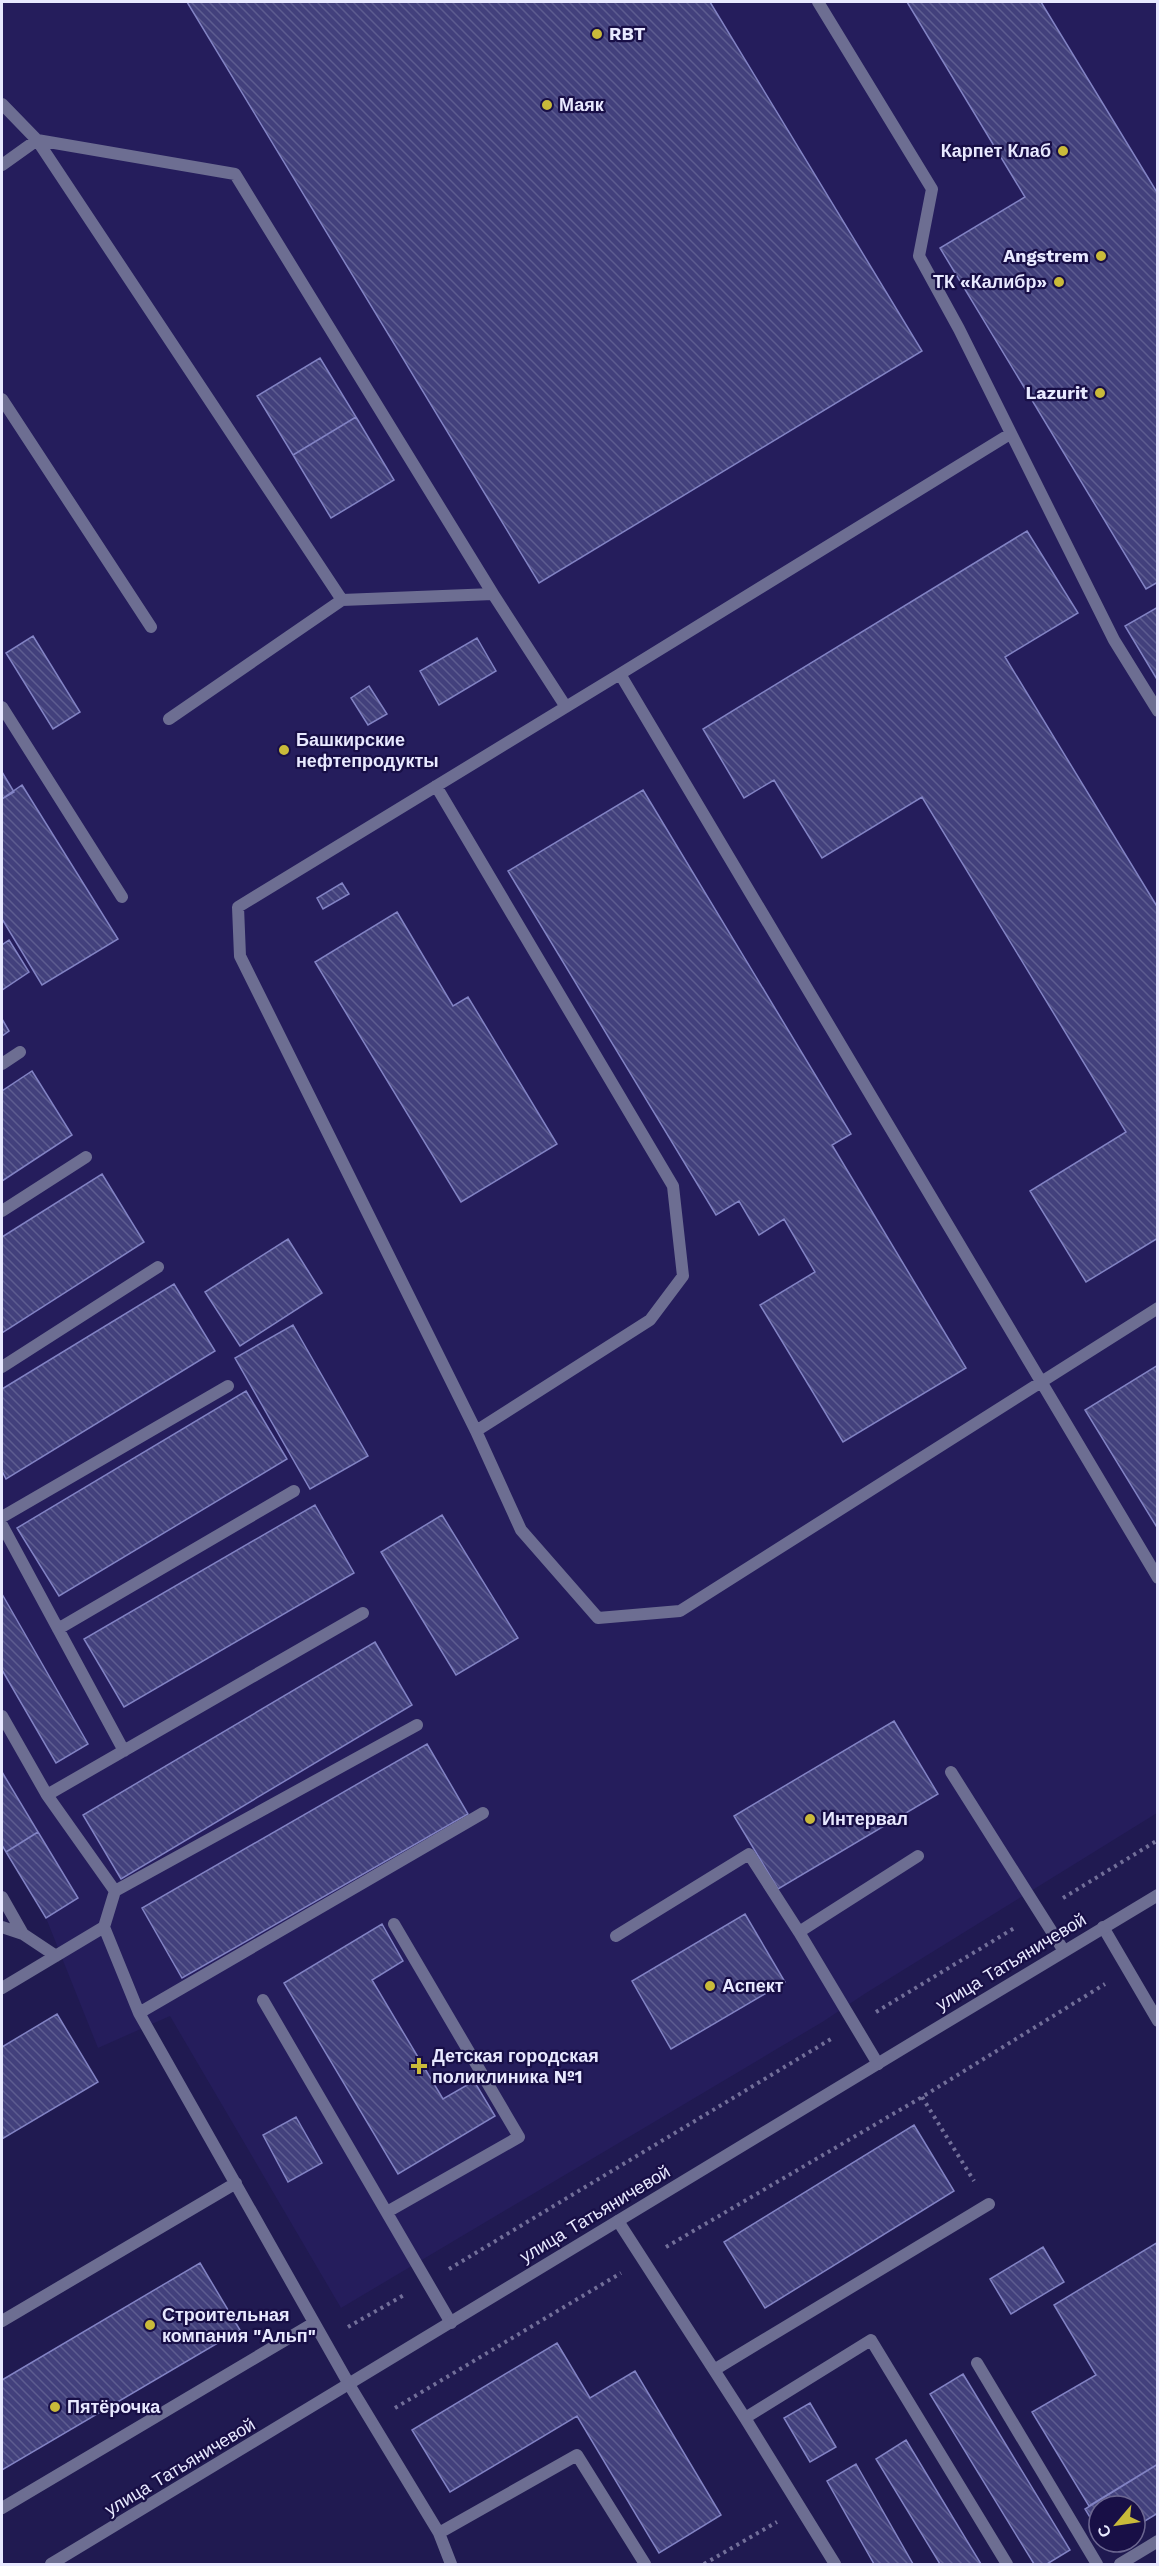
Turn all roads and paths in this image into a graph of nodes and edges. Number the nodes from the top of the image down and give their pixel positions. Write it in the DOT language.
graph roads {
  1 [pos="819,2"];
  2 [pos="2,104"];
  3 [pos="37,140"];
  4 [pos="2,165"];
  5 [pos="2,399"];
  6 [pos="1010,434"];
  7 [pos="493,594"];
  8 [pos="342,600"];
  9 [pos="151,627"];
  10 [pos="620,674"];
  11 [pos="2,707"];
  12 [pos="566,707"];
  13 [pos="1158,711"];
  14 [pos="169,719"];
  15 [pos="436,786"];
  16 [pos="122,897"];
  17 [pos="20,1052"];
  18 [pos="2,1064"];
  19 [pos="86,1157"];
  20 [pos="2,1211"];
  21 [pos="158,1266"];
  22 [pos="1158,1308"];
  23 [pos="2,1367"];
  24 [pos="1041,1382"];
  25 [pos="228,1386"];
  26 [pos="476,1431"];
  27 [pos="294,1491"];
  28 [pos="2,1517"];
  29 [pos="2,1525"];
  30 [pos="1158,1578"];
  31 [pos="363,1613"];
  32 [pos="58,1629"];
  33 [pos="2,1716"];
  34 [pos="417,1725"];
  35 [pos="124,1751"];
  36 [pos="951,1772"];
  37 [pos="47,1795"];
  38 [pos="483,1813"];
  39 [pos="1158,1840"];
  40 [pos="918,1856"];
  41 [pos="115,1891"];
  42 [pos="1158,1894"];
  43 [pos="2,1897"];
  44 [pos="1040,1912"];
  45 [pos="394,1924"];
  46 [pos="2,1927"];
  47 [pos="104,1927"];
  48 [pos="1103,1927"];
  49 [pos="799,1932"];
  50 [pos="24,1934"];
  51 [pos="616,1936"];
  52 [pos="1064,1951"];
  53 [pos="56,1956"];
  54 [pos="1127,1970"];
  55 [pos="2,1988"];
  56 [pos="263,2000"];
  57 [pos="139,2013"];
  58 [pos="1158,2021"];
  59 [pos="855,2025"];
  60 [pos="878,2064"];
  61 [pos="922,2097"];
  62 [pos="236,2183"];
  63 [pos="989,2204"];
  64 [pos="387,2212"];
  65 [pos="618,2221"];
  66 [pos="642,2261"];
  67 [pos="427,2282"];
  68 [pos="2,2321"];
  69 [pos="451,2322"];
  70 [pos="314,2323"];
  71 [pos="324,2341"];
  72 [pos="976,2363"];
  73 [pos="714,2370"];
  74 [pos="350,2386"];
  75 [pos="745,2418"];
  76 [pos="371,2422"];
  77 [pos="2,2508"];
  78 [pos="801,2508"];
  79 [pos="439,2534"];
  80 [pos="1158,2541"];
  81 [pos="51,2565"];
  82 [pos="451,2565"];
  83 [pos="645,2565"];
  84 [pos="704,2565"];
  85 [pos="835,2565"];
  86 [pos="1007,2565"];
  87 [pos="1097,2565"];
  88 [pos="1120,2565"];
  1 -- 6 [label="street"];
  2 -- 3 [label="street"];
  3 -- 4 [label="street"];
  3 -- 7 [label="street"];
  3 -- 8 [label="street"];
  5 -- 9 [label="street"];
  6 -- 10 [label="street"];
  6 -- 13 [label="street"];
  7 -- 8 [label="street"];
  7 -- 12 [label="street"];
  8 -- 14 [label="street"];
  10 -- 12 [label="street"];
  10 -- 24 [label="street"];
  11 -- 16 [label="street"];
  12 -- 15 [label="street"];
  15 -- 26 [label="street"];
  15 -- 26 [label="street"];
  17 -- 18 [label="street"];
  19 -- 20 [label="street"];
  21 -- 23 [label="street"];
  22 -- 24 [label="street"];
  24 -- 26 [label="street"];
  24 -- 30 [label="street"];
  25 -- 28 [label="street"];
  27 -- 32 [label="street"];
  29 -- 32 [label="street"];
  31 -- 35 [label="street"];
  32 -- 35 [label="street"];
  33 -- 37 [label="street"];
  34 -- 41 [label="street"];
  35 -- 37 [label="street"];
  36 -- 44 [label="street"];
  37 -- 41 [label="street"];
  38 -- 57 [label="street"];
  39 -- 44 [label="path"];
  40 -- 49 [label="street"];
  41 -- 47 [label="street"];
  42 -- 48 [label="street, улица Татьяничевой"];
  43 -- 50 [label="street"];
  44 -- 52 [label="street"];
  44 -- 59 [label="path"];
  45 -- 64 [label="street"];
  46 -- 50 [label="street"];
  47 -- 53 [label="street"];
  47 -- 57 [label="street"];
  48 -- 52 [label="street, улица Татьяничевой"];
  48 -- 54 [label="street"];
  49 -- 51 [label="street"];
  49 -- 59 [label="street"];
  50 -- 53 [label="street"];
  52 -- 60 [label="street, улица Татьяничевой"];
  53 -- 55 [label="street"];
  54 -- 58 [label="street"];
  54 -- 61 [label="path"];
  56 -- 64 [label="street"];
  57 -- 62 [label="street"];
  59 -- 60 [label="street"];
  59 -- 67 [label="path"];
  60 -- 65 [label="street, улица Татьяничевой"];
  61 -- 63 [label="path"];
  61 -- 66 [label="path"];
  62 -- 68 [label="street"];
  62 -- 70 [label="street"];
  63 -- 73 [label="street"];
  64 -- 67 [label="street"];
  65 -- 66 [label="street"];
  65 -- 69 [label="street, улица Татьяничевой"];
  66 -- 73 [label="street"];
  66 -- 76 [label="path"];
  67 -- 69 [label="street"];
  67 -- 71 [label="path"];
  69 -- 74 [label="street, улица Татьяничевой"];
  70 -- 71 [label="street"];
  70 -- 77 [label="street"];
  71 -- 74 [label="street"];
  72 -- 87 [label="street"];
  73 -- 75 [label="street"];
  74 -- 76 [label="street"];
  74 -- 81 [label="street, улица Татьяничевой"];
  75 -- 78 [label="street"];
  75 -- 86 [label="street"];
  76 -- 79 [label="street"];
  78 -- 84 [label="path"];
  78 -- 85 [label="street"];
  79 -- 82 [label="street"];
  79 -- 83 [label="street"];
  80 -- 88 [label="street"];
}
